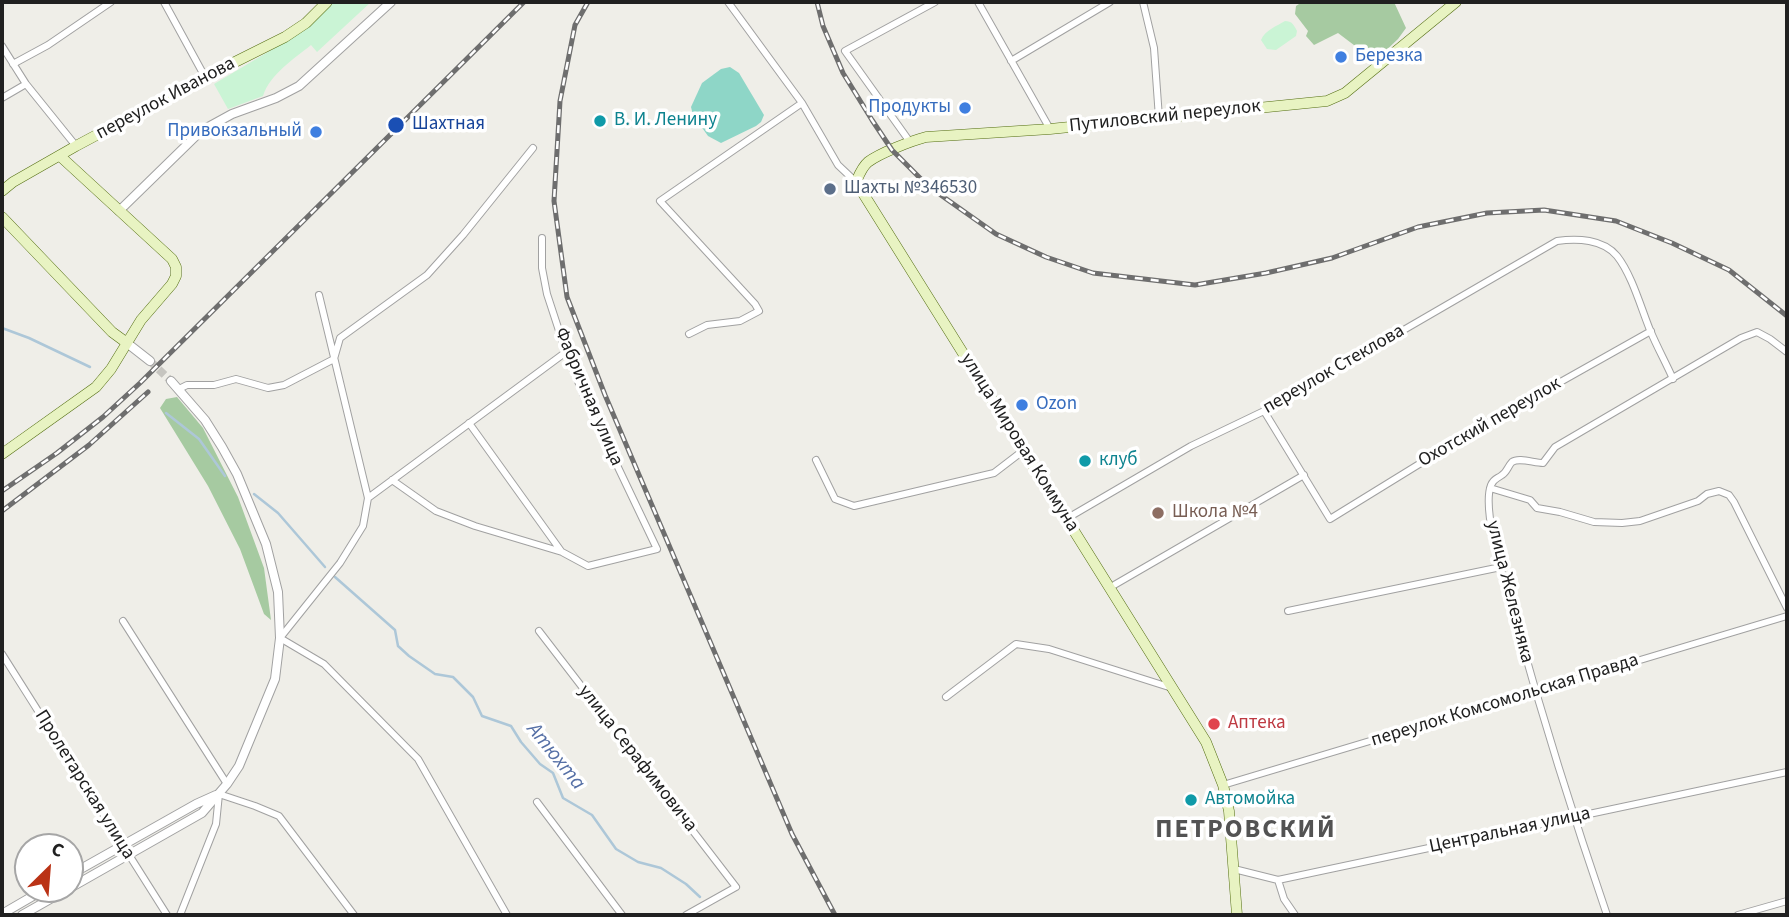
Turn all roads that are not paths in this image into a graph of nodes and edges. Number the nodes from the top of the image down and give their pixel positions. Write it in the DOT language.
graph roads {
  1 [pos="111,2"];
  2 [pos="164,2"];
  3 [pos="327,2"];
  4 [pos="391,2"];
  5 [pos="728,2"];
  6 [pos="935,2"];
  7 [pos="978,2"];
  8 [pos="1110,2"];
  9 [pos="1143,2"];
  10 [pos="1455,2"];
  11 [pos="2,46"];
  12 [pos="1011,61"];
  13 [pos="13,64"];
  14 [pos="205,77"];
  15 [pos="26,84"];
  16 [pos="2,98"];
  17 [pos="803,103"];
  18 [pos="1159,118"];
  19 [pos="1050,129"];
  20 [pos="911,142"];
  21 [pos="76,146"];
  22 [pos="533,148"];
  23 [pos="60,156"];
  24 [pos="856,182"];
  25 [pos="2,191"];
  26 [pos="119,211"];
  27 [pos="2,217"];
  28 [pos="542,238"];
  29 [pos="319,295"];
  30 [pos="1651,331"];
  31 [pos="689,334"];
  32 [pos="127,343"];
  33 [pos="566,352"];
  34 [pos="1787,352"];
  35 [pos="334,359"];
  36 [pos="150,361"];
  37 [pos="1673,379"];
  38 [pos="170,381"];
  39 [pos="179,389"];
  40 [pos="1264,411"];
  41 [pos="469,422"];
  42 [pos="1024,450"];
  43 [pos="2,454"];
  44 [pos="817,460"];
  45 [pos="1304,475"];
  46 [pos="392,480"];
  47 [pos="1490,488"];
  48 [pos="368,498"];
  49 [pos="1066,519"];
  50 [pos="562,552"];
  51 [pos="1501,567"];
  52 [pos="1109,588"];
  53 [pos="1787,608"];
  54 [pos="1288,611"];
  55 [pos="1787,616"];
  56 [pos="122,621"];
  57 [pos="539,631"];
  58 [pos="280,638"];
  59 [pos="2,654"];
  60 [pos="1172,688"];
  61 [pos="1535,692"];
  62 [pos="946,697"];
  63 [pos="1787,772"];
  64 [pos="227,785"];
  65 [pos="1223,785"];
  66 [pos="219,794"];
  67 [pos="537,802"];
  68 [pos="1574,818"];
  69 [pos="122,845"];
  70 [pos="128,855"];
  71 [pos="84,867"];
  72 [pos="1234,869"];
  73 [pos="84,880"];
  74 [pos="1278,880"];
  75 [pos="1787,901"];
  76 [pos="21,903"];
  77 [pos="43,903"];
  78 [pos="2,914"];
  79 [pos="22,915"];
  80 [pos="167,915"];
  81 [pos="180,915"];
  82 [pos="354,915"];
  83 [pos="507,915"];
  84 [pos="622,915"];
  85 [pos="687,915"];
  86 [pos="1237,915"];
  87 [pos="1295,915"];
  88 [pos="1607,915"];
  89 [pos="1738,915"];
  1 -- 13 [label="street"];
  2 -- 14 [label="street"];
  3 -- 14 [label="main road, переулок Иванова"];
  4 -- 26 [label="street"];
  5 -- 17 [label="street, улица Мировая Коммуна"];
  6 -- 20 [label="street"];
  7 -- 12 [label="street"];
  8 -- 12 [label="street"];
  9 -- 18 [label="street"];
  10 -- 18 [label="main road, Путиловский переулок"];
  11 -- 13 [label="street"];
  12 -- 19 [label="street"];
  13 -- 15 [label="street"];
  14 -- 21 [label="main road, переулок Иванова"];
  15 -- 16 [label="street"];
  15 -- 21 [label="street"];
  17 -- 24 [label="street, улица Мировая Коммуна"];
  17 -- 31 [label="street"];
  18 -- 19 [label="main road, Путиловский переулок"];
  19 -- 20 [label="main road, Путиловский переулок"];
  20 -- 24 [label="main road, Путиловский переулок"];
  21 -- 23 [label="main road, переулок Иванова"];
  22 -- 35 [label="street"];
  23 -- 25 [label="main road, переулок Иванова"];
  23 -- 26 [label="main road"];
  24 -- 42 [label="main road, улица Мировая Коммуна"];
  26 -- 32 [label="main road"];
  27 -- 32 [label="main road"];
  28 -- 33 [label="street, Фабричная улица"];
  29 -- 35 [label="street"];
  30 -- 37 [label="street"];
  30 -- 40 [label="street, переулок Стеклова"];
  30 -- 45 [label="street, Охотский переулок"];
  32 -- 36 [label="street"];
  32 -- 43 [label="main road"];
  33 -- 41 [label="street"];
  33 -- 50 [label="street, Фабричная улица"];
  34 -- 37 [label="street"];
  35 -- 39 [label="street"];
  35 -- 48 [label="street"];
  37 -- 47 [label="street"];
  38 -- 39 [label="street"];
  39 -- 58 [label="street"];
  40 -- 45 [label="street"];
  40 -- 49 [label="street, переулок Стеклова"];
  41 -- 46 [label="street"];
  41 -- 50 [label="street"];
  42 -- 44 [label="street"];
  42 -- 49 [label="main road, улица Мировая Коммуна"];
  45 -- 52 [label="street"];
  46 -- 48 [label="street"];
  46 -- 50 [label="street"];
  47 -- 51 [label="street, улица Железняка"];
  47 -- 53 [label="street"];
  48 -- 58 [label="street"];
  49 -- 52 [label="main road, улица Мировая Коммуна"];
  51 -- 54 [label="street"];
  51 -- 61 [label="street, улица Железняка"];
  52 -- 60 [label="main road, улица Мировая Коммуна"];
  55 -- 61 [label="street, переулок Комсомольская Правда"];
  56 -- 64 [label="street"];
  57 -- 85 [label="street, улица Серафимовича"];
  58 -- 64 [label="street"];
  58 -- 83 [label="street"];
  59 -- 69 [label="street, Пролетарская улица"];
  60 -- 62 [label="street"];
  60 -- 65 [label="main road, улица Мировая Коммуна"];
  61 -- 65 [label="street, переулок Комсомольская Правда"];
  61 -- 68 [label="street, улица Железняка"];
  63 -- 68 [label="street, Центральная улица"];
  64 -- 66 [label="street"];
  65 -- 72 [label="main road, улица Мировая Коммуна"];
  66 -- 69 [label="street"];
  66 -- 70 [label="street"];
  66 -- 81 [label="street"];
  66 -- 82 [label="street"];
  67 -- 84 [label="street"];
  68 -- 74 [label="street, Центральная улица"];
  68 -- 88 [label="street, улица Железняка"];
  69 -- 70 [label="street, Пролетарская улица"];
  69 -- 71 [label="street"];
  70 -- 73 [label="street"];
  70 -- 80 [label="street, Пролетарская улица"];
  72 -- 74 [label="street, Центральная улица"];
  72 -- 86 [label="main road, улица Мировая Коммуна"];
  74 -- 87 [label="street"];
  75 -- 89 [label="street"];
  76 -- 78 [label="street"];
  77 -- 79 [label="street"];
}
